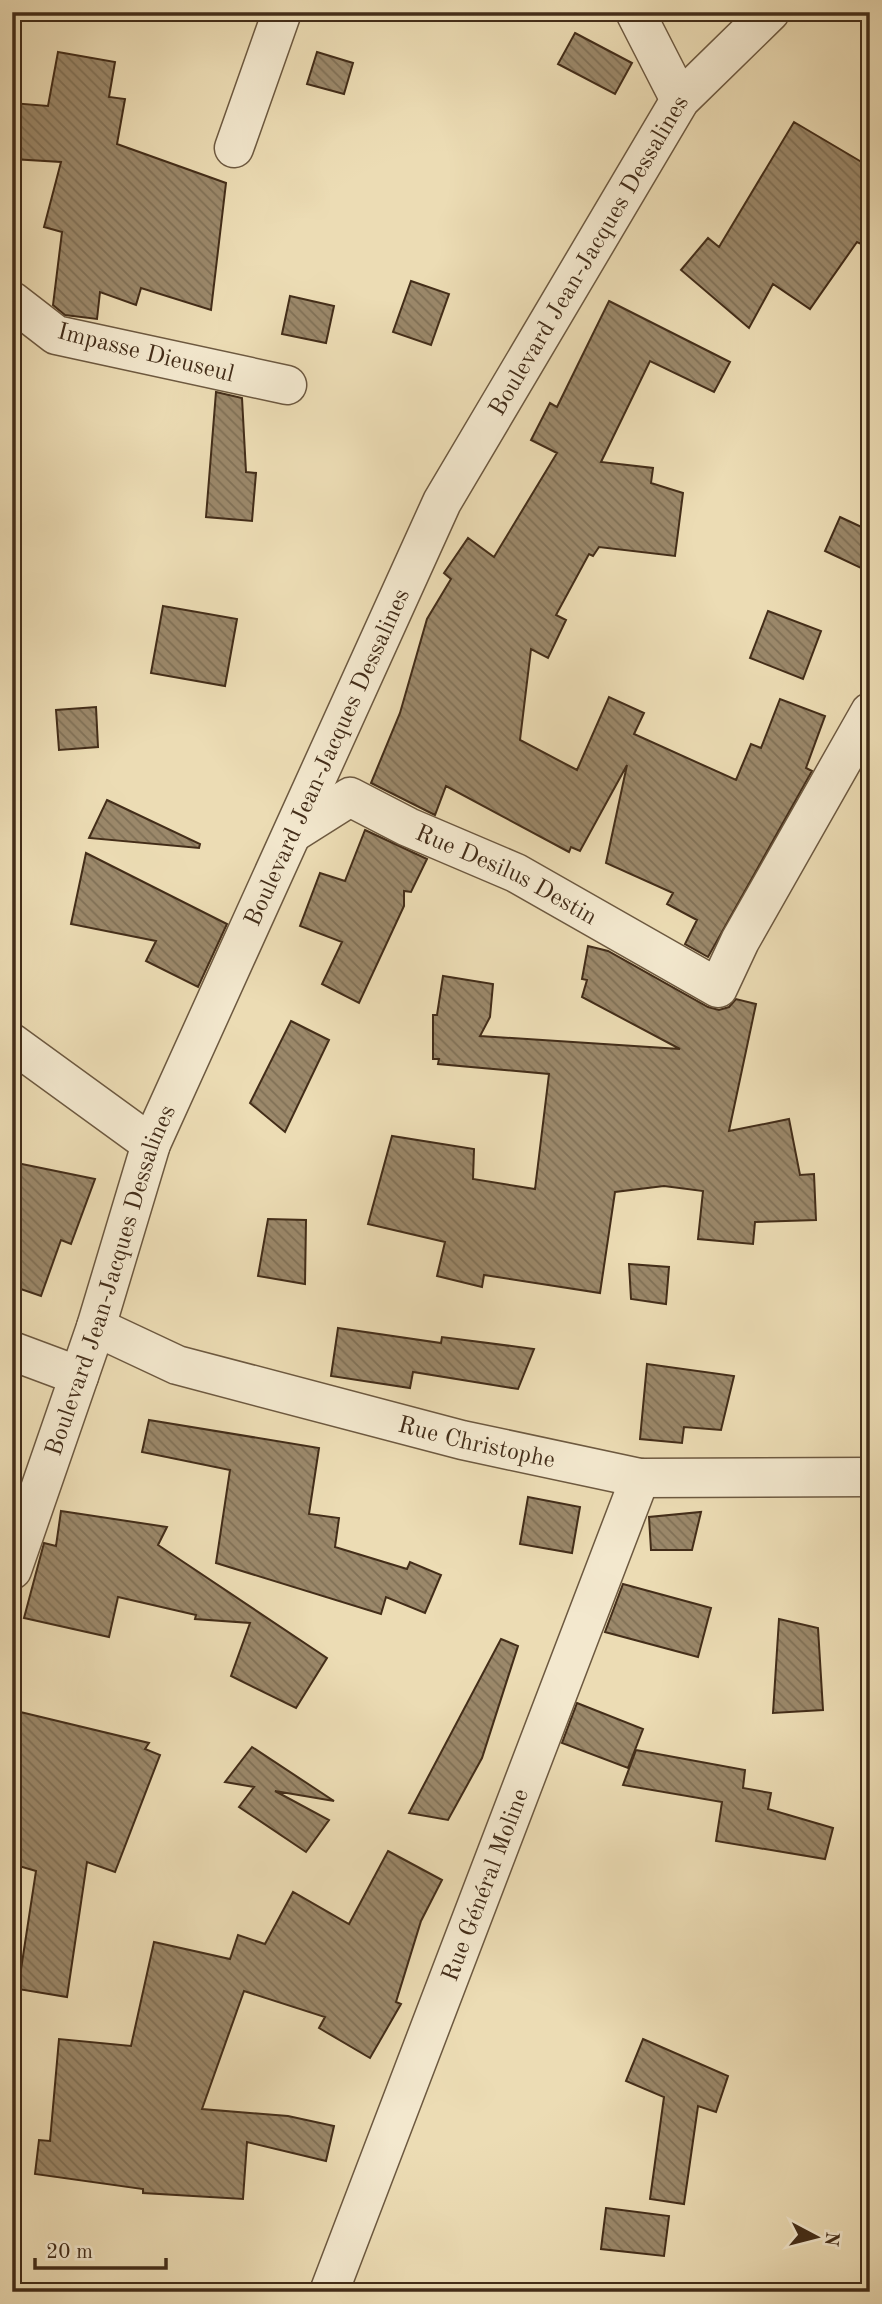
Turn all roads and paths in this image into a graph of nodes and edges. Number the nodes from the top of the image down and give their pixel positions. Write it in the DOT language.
graph roads {
  1 [pos="282,12"];
  2 [pos="635,12"];
  3 [pos="770,12"];
  4 [pos="680,100"];
  5 [pos="234,148"];
  6 [pos="12,301"];
  7 [pos="287,385"];
  8 [pos="870,712"];
  9 [pos="293,833"];
  10 [pos="12,1043"];
  11 [pos="151,1144"];
  12 [pos="96,1328"];
  13 [pos="12,1351"];
  14 [pos="79,1376"];
  15 [pos="870,1477"];
  16 [pos="640,1478"];
  17 [pos="13,1563"];
  18 [pos="329,2292"];
  1 -- 5 [label="street"];
  2 -- 4 [label="street"];
  3 -- 4 [label="street, Boulevard Jean-Jacques Dessalines"];
  4 -- 9 [label="street, Boulevard Jean-Jacques Dessalines"];
  6 -- 7 [label="street, Impasse Dieuseul"];
  8 -- 9 [label="street, Rue Desilus Destin"];
  9 -- 11 [label="street, Boulevard Jean-Jacques Dessalines"];
  10 -- 11 [label="street"];
  11 -- 12 [label="street, Boulevard Jean-Jacques Dessalines"];
  12 -- 14 [label="street, Boulevard Jean-Jacques Dessalines"];
  12 -- 16 [label="street, Rue Christophe"];
  13 -- 14 [label="street"];
  14 -- 17 [label="street, Boulevard Jean-Jacques Dessalines"];
  15 -- 16 [label="street, Rue Christophe"];
  16 -- 18 [label="street, Rue Général Moline"];
}
